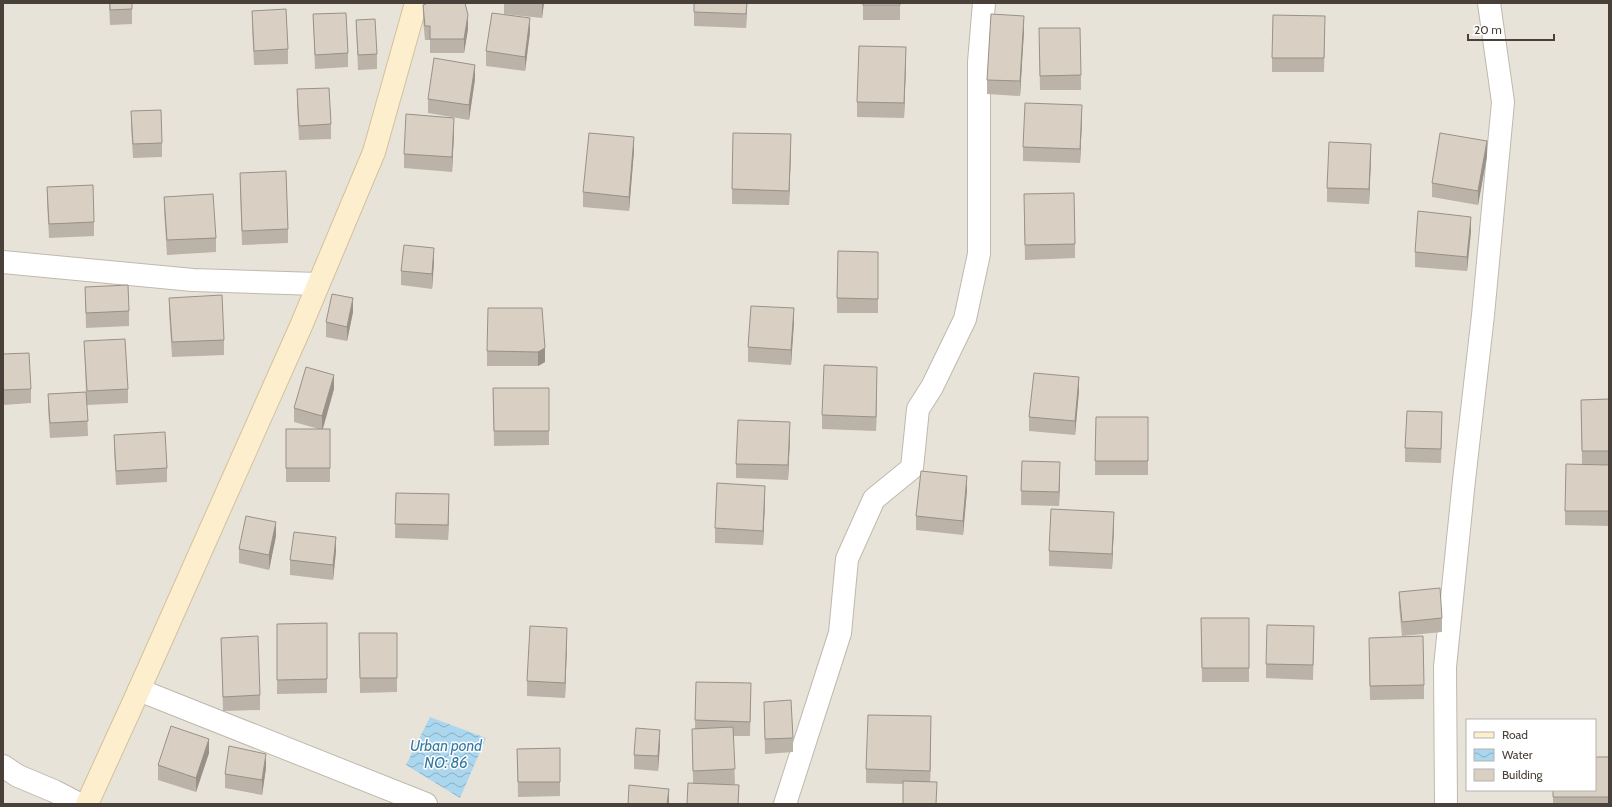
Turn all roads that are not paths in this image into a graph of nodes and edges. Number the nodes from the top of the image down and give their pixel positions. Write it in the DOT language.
graph roads {
  1 [pos="416,3"];
  2 [pos="984,3"];
  3 [pos="1489,3"];
  4 [pos="3,262"];
  5 [pos="318,284"];
  6 [pos="139,690"];
  7 [pos="3,766"];
  8 [pos="79,804"];
  9 [pos="87,804"];
  10 [pos="426,804"];
  11 [pos="785,804"];
  12 [pos="1446,804"];
  1 -- 5 [label="main road"];
  2 -- 11 [label="street"];
  3 -- 12 [label="street"];
  4 -- 5 [label="street"];
  5 -- 6 [label="main road"];
  6 -- 9 [label="main road"];
  6 -- 10 [label="street"];
  7 -- 8 [label="street"];
}
